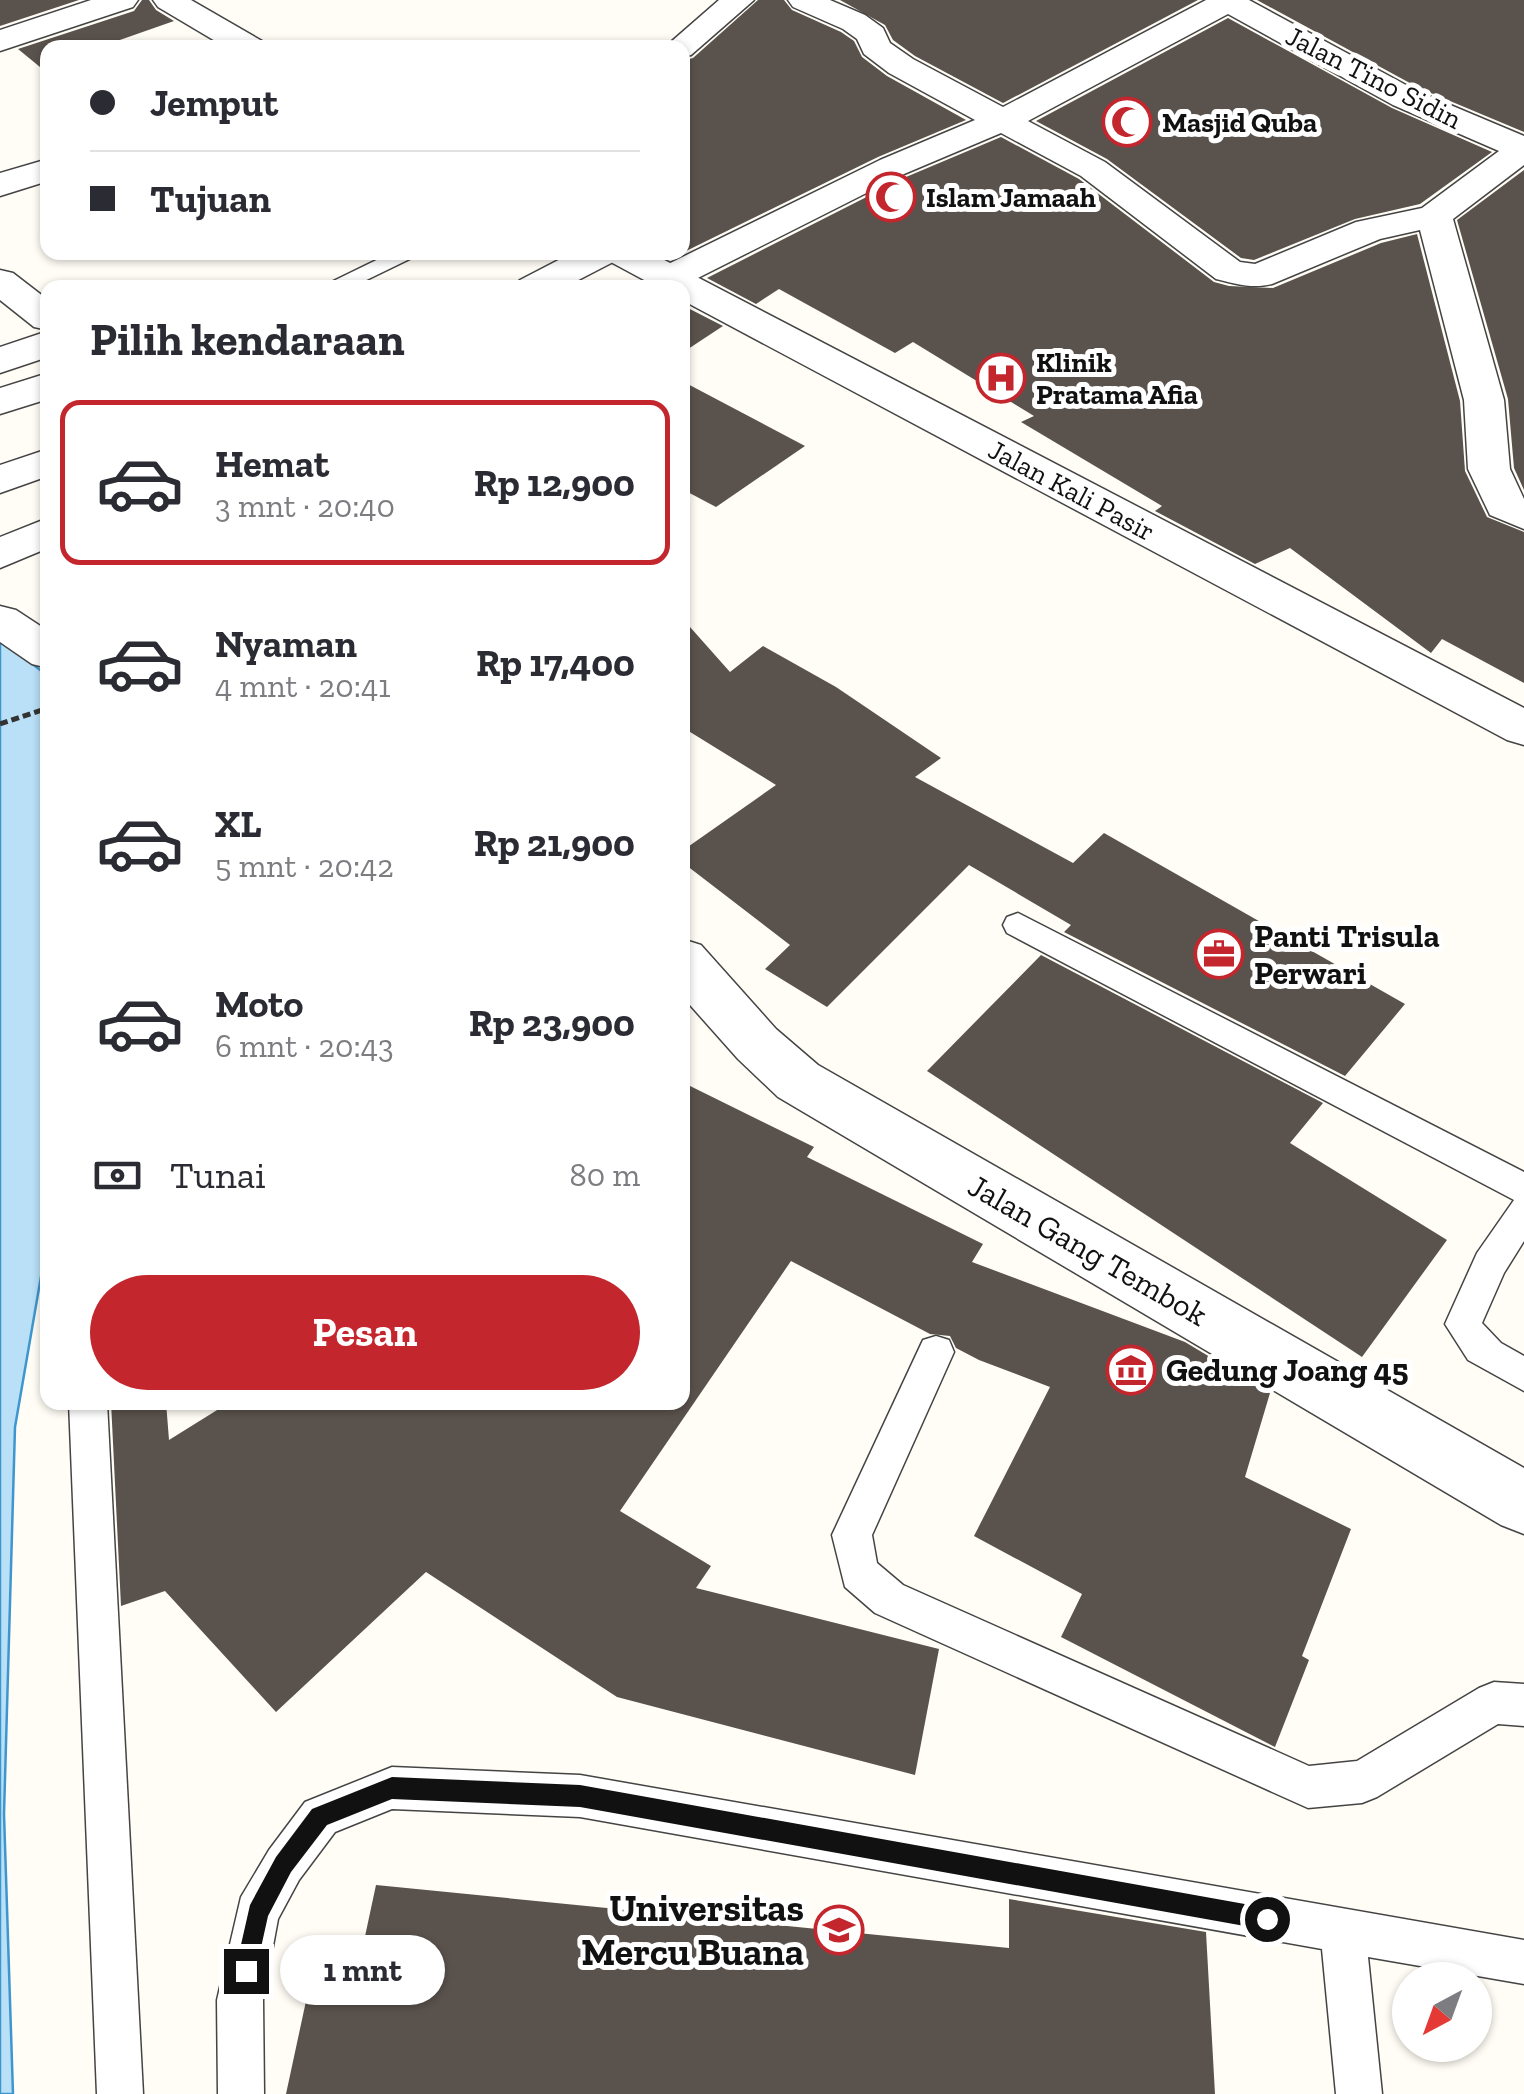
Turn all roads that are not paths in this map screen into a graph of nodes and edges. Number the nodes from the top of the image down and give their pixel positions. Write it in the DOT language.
graph roads {
  1 [pos="122,0"];
  2 [pos="169,0"];
  3 [pos="738,0"];
  4 [pos="804,0"];
  5 [pos="1227,0"];
  6 [pos="237,40"];
  7 [pos="690,40"];
  8 [pos="0,41"];
  9 [pos="1006,119"];
  10 [pos="1523,149"];
  11 [pos="40,172"];
  12 [pos="0,186"];
  13 [pos="1434,216"];
  14 [pos="394,260"];
  15 [pos="588,260"];
  16 [pos="635,260"];
  17 [pos="670,278"];
  18 [pos="348,280"];
  19 [pos="549,280"];
  20 [pos="674,280"];
  21 [pos="0,281"];
  22 [pos="690,289"];
  23 [pos="40,312"];
  24 [pos="40,346"];
  25 [pos="0,360"];
  26 [pos="40,388"];
  27 [pos="0,402"];
  28 [pos="40,435"];
  29 [pos="0,450"];
  30 [pos="40,464"];
  31 [pos="0,480"];
  32 [pos="1524,516"];
  33 [pos="40,535"];
  34 [pos="0,554"];
  35 [pos="0,621"];
  36 [pos="40,648"];
  37 [pos="1524,728"];
  38 [pos="1018,925"];
  39 [pos="692,985"];
  40 [pos="1524,1189"];
  41 [pos="1524,1211"];
  42 [pos="936,1352"];
  43 [pos="1524,1374"];
  44 [pos="88,1410"];
  45 [pos="1524,1503"];
  46 [pos="1524,1705"];
  47 [pos="1343,1933"];
  48 [pos="1524,1962"];
  49 [pos="120,2094"];
  50 [pos="241,2094"];
  51 [pos="1359,2094"];
  1 -- 8 [label="street"];
  2 -- 6 [label="street"];
  3 -- 7 [label="street"];
  4 -- 9 [label="street"];
  5 -- 9 [label="street"];
  5 -- 10 [label="street, Jalan Tino Sidin"];
  9 -- 13 [label="street"];
  9 -- 17 [label="street"];
  10 -- 13 [label="street"];
  11 -- 12 [label="street"];
  13 -- 32 [label="street"];
  14 -- 18 [label="lane"];
  15 -- 19 [label="street"];
  16 -- 17 [label="street, Jalan Kali Pasir"];
  17 -- 20 [label="street, Jalan Kali Pasir"];
  21 -- 23 [label="street"];
  22 -- 37 [label="street, Jalan Kali Pasir"];
  24 -- 25 [label="street"];
  26 -- 27 [label="street"];
  28 -- 29 [label="street"];
  30 -- 31 [label="street"];
  33 -- 34 [label="street"];
  35 -- 36 [label="street"];
  38 -- 40 [label="lane"];
  39 -- 45 [label="street, Jalan Gang Tembok"];
  41 -- 43 [label="lane"];
  42 -- 46 [label="lane"];
  44 -- 49 [label="lane"];
  47 -- 48 [label="lane"];
  47 -- 50 [label="lane"];
  47 -- 51 [label="lane"];
}
